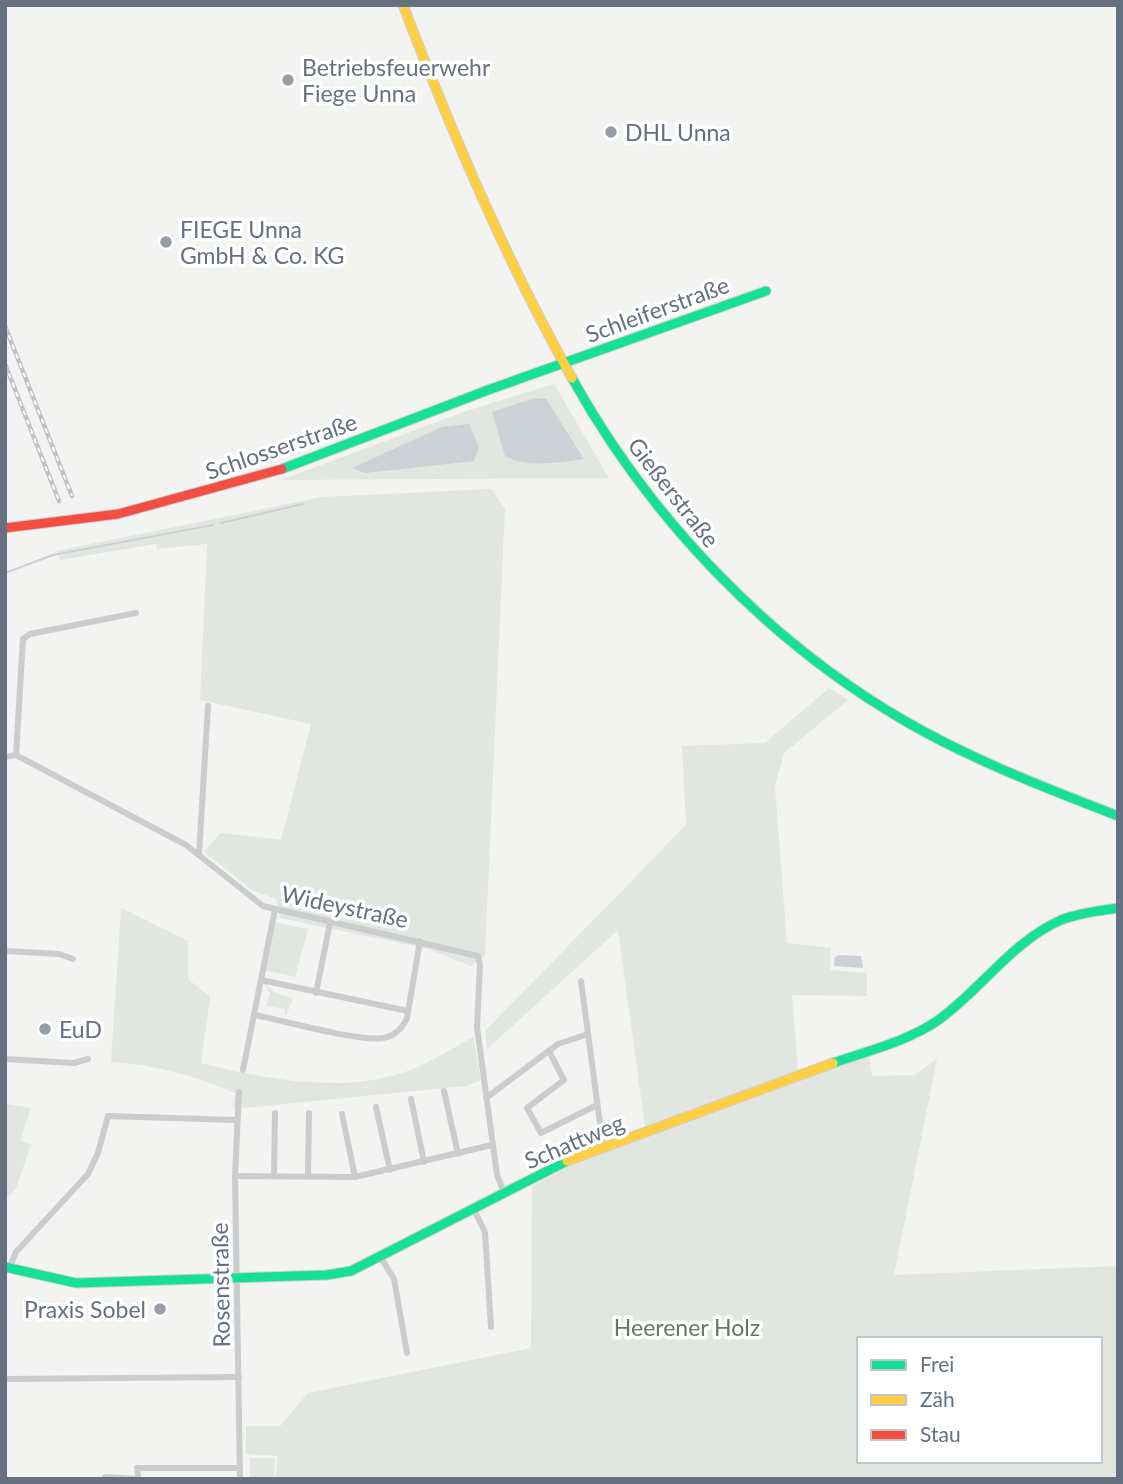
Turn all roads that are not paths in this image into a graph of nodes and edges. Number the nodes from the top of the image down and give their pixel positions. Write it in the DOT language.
graph roads {
  1 [pos="403,5"];
  2 [pos="766,291"];
  3 [pos="560,364"];
  4 [pos="5,528"];
  5 [pos="136,613"];
  6 [pos="208,706"];
  7 [pos="16,755"];
  8 [pos="5,757"];
  9 [pos="1118,816"];
  10 [pos="199,855"];
  11 [pos="1118,908"];
  12 [pos="275,909"];
  13 [pos="330,923"];
  14 [pos="420,941"];
  15 [pos="5,951"];
  16 [pos="73,960"];
  17 [pos="261,980"];
  18 [pos="581,981"];
  19 [pos="316,993"];
  20 [pos="408,1011"];
  21 [pos="254,1015"];
  22 [pos="589,1034"];
  23 [pos="549,1051"];
  24 [pos="5,1059"];
  25 [pos="88,1059"];
  26 [pos="243,1070"];
  27 [pos="239,1091"];
  28 [pos="444,1091"];
  29 [pos="486,1098"];
  30 [pos="411,1099"];
  31 [pos="597,1105"];
  32 [pos="376,1107"];
  33 [pos="275,1113"];
  34 [pos="309,1113"];
  35 [pos="342,1114"];
  36 [pos="235,1120"];
  37 [pos="492,1145"];
  38 [pos="603,1146"];
  39 [pos="458,1154"];
  40 [pos="424,1162"];
  41 [pos="390,1170"];
  42 [pos="274,1175"];
  43 [pos="235,1176"];
  44 [pos="308,1176"];
  45 [pos="355,1177"];
  46 [pos="504,1193"];
  47 [pos="474,1210"];
  48 [pos="381,1258"];
  49 [pos="8,1267"];
  50 [pos="237,1278"];
  51 [pos="491,1327"];
  52 [pos="407,1353"];
  53 [pos="239,1377"];
  54 [pos="5,1379"];
  55 [pos="240,1468"];
  56 [pos="105,1477"];
  57 [pos="138,1478"];
  58 [pos="240,1479"];
  1 -- 3 [label="street, Gießerstraße"];
  2 -- 3 [label="street, Schleiferstraße"];
  3 -- 4 [label="street, Schlosserstraße"];
  3 -- 9 [label="street, Gießerstraße"];
  5 -- 7 [label="street"];
  6 -- 10 [label="street"];
  7 -- 8 [label="street"];
  7 -- 10 [label="street, Wideystraße"];
  10 -- 12 [label="street, Wideystraße"];
  11 -- 38 [label="street, Schattweg"];
  12 -- 13 [label="street, Wideystraße"];
  12 -- 17 [label="street"];
  13 -- 14 [label="street, Wideystraße"];
  13 -- 19 [label="street"];
  14 -- 20 [label="street"];
  14 -- 29 [label="street, Wideystraße"];
  15 -- 16 [label="street"];
  17 -- 19 [label="street"];
  17 -- 21 [label="street"];
  18 -- 22 [label="street"];
  19 -- 20 [label="street"];
  20 -- 21 [label="street"];
  21 -- 26 [label="street"];
  22 -- 23 [label="street"];
  22 -- 31 [label="street"];
  23 -- 29 [label="street"];
  23 -- 31 [label="street"];
  24 -- 25 [label="street"];
  27 -- 36 [label="street, Rosenstraße"];
  28 -- 39 [label="street"];
  29 -- 37 [label="street, Wideystraße"];
  30 -- 40 [label="street"];
  31 -- 38 [label="street"];
  32 -- 41 [label="street"];
  33 -- 42 [label="street"];
  34 -- 44 [label="street"];
  35 -- 45 [label="street"];
  36 -- 43 [label="street, Rosenstraße"];
  36 -- 49 [label="street"];
  37 -- 39 [label="street"];
  37 -- 46 [label="street, Wideystraße"];
  38 -- 46 [label="street, Schattweg"];
  39 -- 40 [label="street"];
  40 -- 41 [label="street"];
  41 -- 45 [label="street"];
  42 -- 43 [label="street"];
  42 -- 44 [label="street"];
  43 -- 50 [label="street, Rosenstraße"];
  44 -- 45 [label="street"];
  46 -- 47 [label="street, Schattweg"];
  47 -- 48 [label="street, Schattweg"];
  47 -- 51 [label="street"];
  48 -- 50 [label="street, Schattweg"];
  48 -- 52 [label="street"];
  49 -- 50 [label="street, Schattweg"];
  50 -- 53 [label="street, Rosenstraße"];
  53 -- 54 [label="street"];
  53 -- 55 [label="street, Rosenstraße"];
  55 -- 57 [label="street"];
  55 -- 58 [label="street, Rosenstraße"];
  56 -- 57 [label="street"];
}
